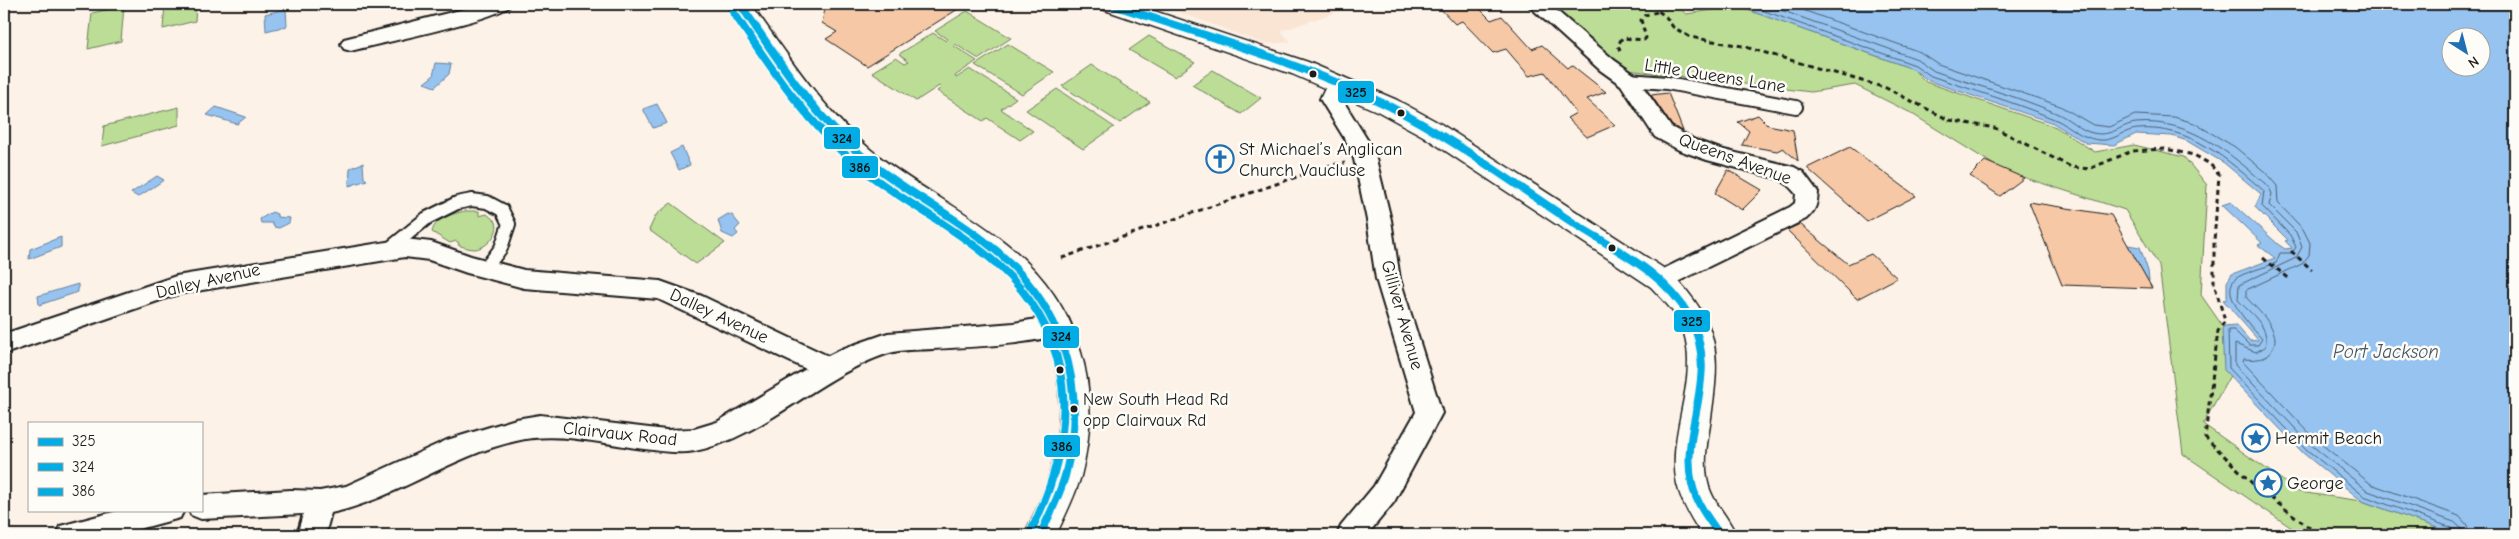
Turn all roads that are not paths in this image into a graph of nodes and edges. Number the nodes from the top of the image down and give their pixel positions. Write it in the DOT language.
graph roads {
  1 [pos="502,4"];
  2 [pos="740,4"];
  3 [pos="1110,4"];
  4 [pos="1537,4"];
  5 [pos="351,44"];
  6 [pos="1628,80"];
  7 [pos="1337,83"];
  8 [pos="1796,107"];
  9 [pos="389,249"];
  10 [pos="485,269"];
  11 [pos="1661,280"];
  12 [pos="1059,325"];
  13 [pos="4,344"];
  14 [pos="828,368"];
  15 [pos="320,503"];
  16 [pos="202,507"];
  17 [pos="162,512"];
  18 [pos="70,535"];
  19 [pos="311,535"];
  20 [pos="1040,535"];
  21 [pos="1351,535"];
  22 [pos="1720,535"];
  1 -- 5 [label="street"];
  2 -- 12 [label="street"];
  3 -- 7 [label="street"];
  4 -- 6 [label="street, Queens Avenue"];
  6 -- 8 [label="lane, Little Queens Lane"];
  6 -- 11 [label="street, Queens Avenue"];
  7 -- 11 [label="street"];
  7 -- 21 [label="street, Gilliver Avenue"];
  9 -- 10 [label="street, Dalley Avenue"];
  9 -- 10 [label="lane, Dalley Avenue"];
  9 -- 13 [label="street, Dalley Avenue"];
  10 -- 14 [label="street, Dalley Avenue"];
  11 -- 22 [label="street"];
  12 -- 14 [label="street, Clairvaux Road"];
  12 -- 20 [label="street"];
  14 -- 15 [label="street, Clairvaux Road"];
  15 -- 16 [label="street, Clairvaux Road"];
  15 -- 19 [label="street"];
  17 -- 18 [label="street"];
}
